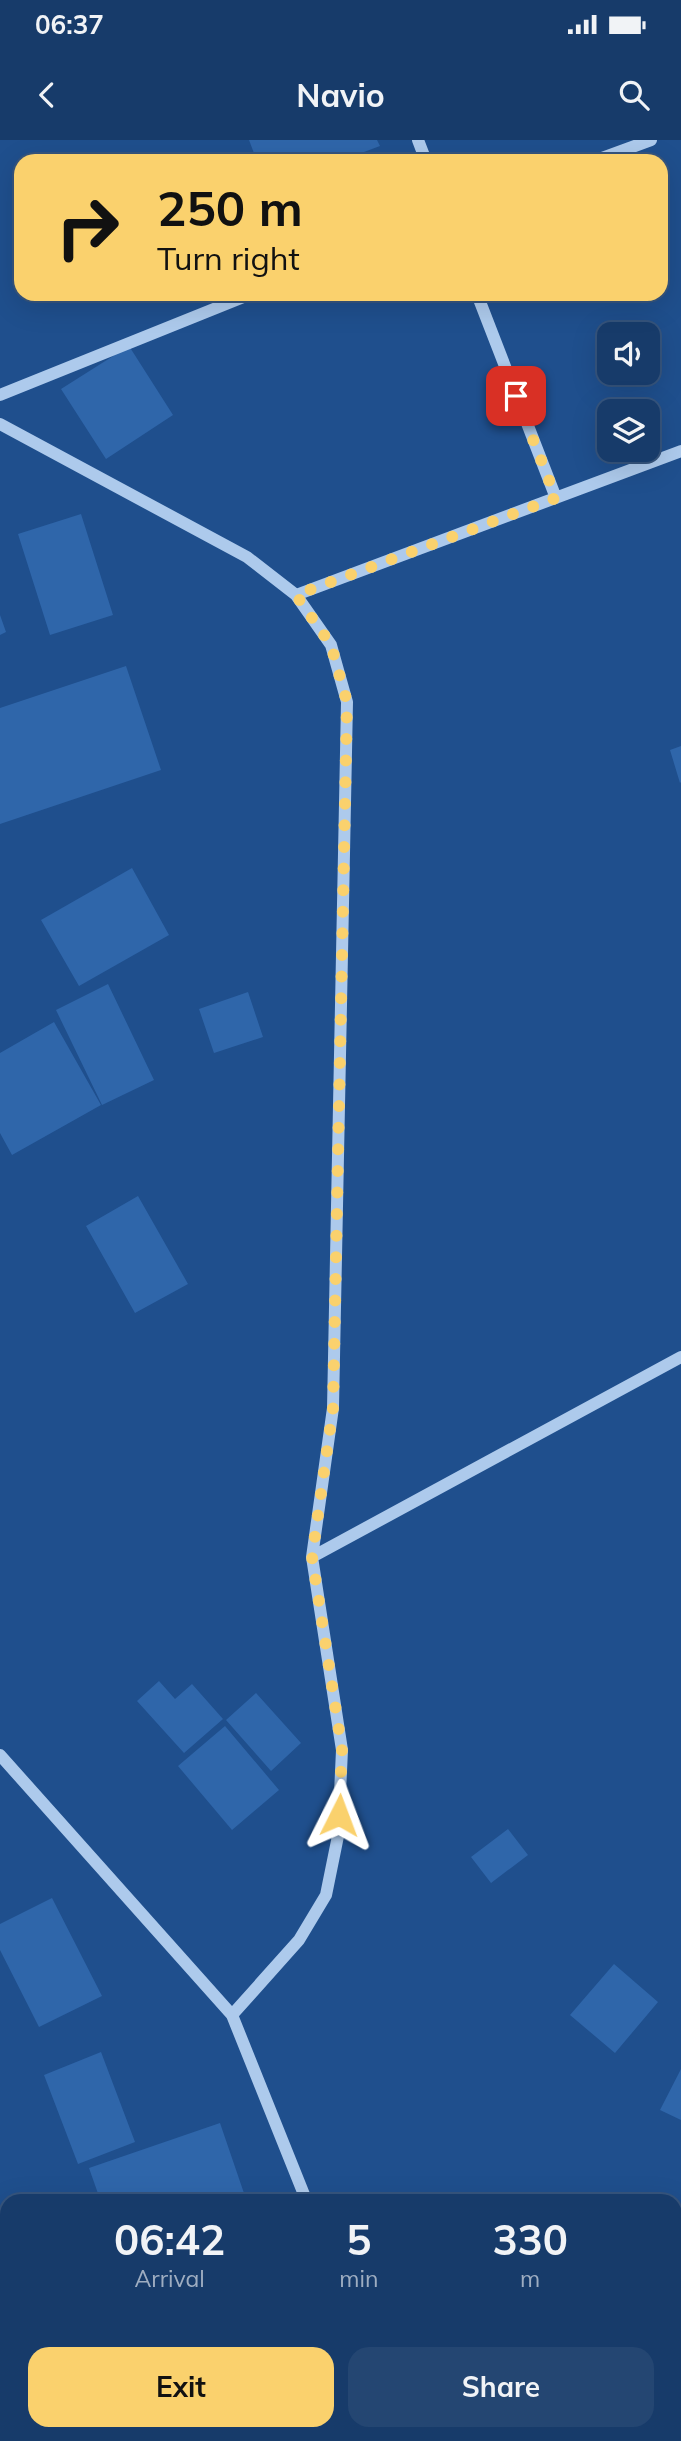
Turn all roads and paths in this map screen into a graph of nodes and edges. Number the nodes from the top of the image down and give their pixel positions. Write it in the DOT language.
graph roads {
  1 [pos="651,140"];
  2 [pos="613,154"];
  3 [pos="234,301"];
  4 [pos="480,301"];
  5 [pos="0,395"];
  6 [pos="0,424"];
  7 [pos="681,451"];
  8 [pos="556,498"];
  9 [pos="296,595"];
  10 [pos="681,1357"];
  11 [pos="312,1557"];
  12 [pos="0,1755"];
  13 [pos="232,2015"];
  14 [pos="304,2194"];
  1 -- 2 [label="street"];
  3 -- 5 [label="street"];
  4 -- 8 [label="street"];
  6 -- 9 [label="street"];
  7 -- 8 [label="street"];
  8 -- 9 [label="street"];
  9 -- 11 [label="street"];
  10 -- 11 [label="street"];
  11 -- 13 [label="street"];
  12 -- 13 [label="street"];
  13 -- 14 [label="street"];
}
